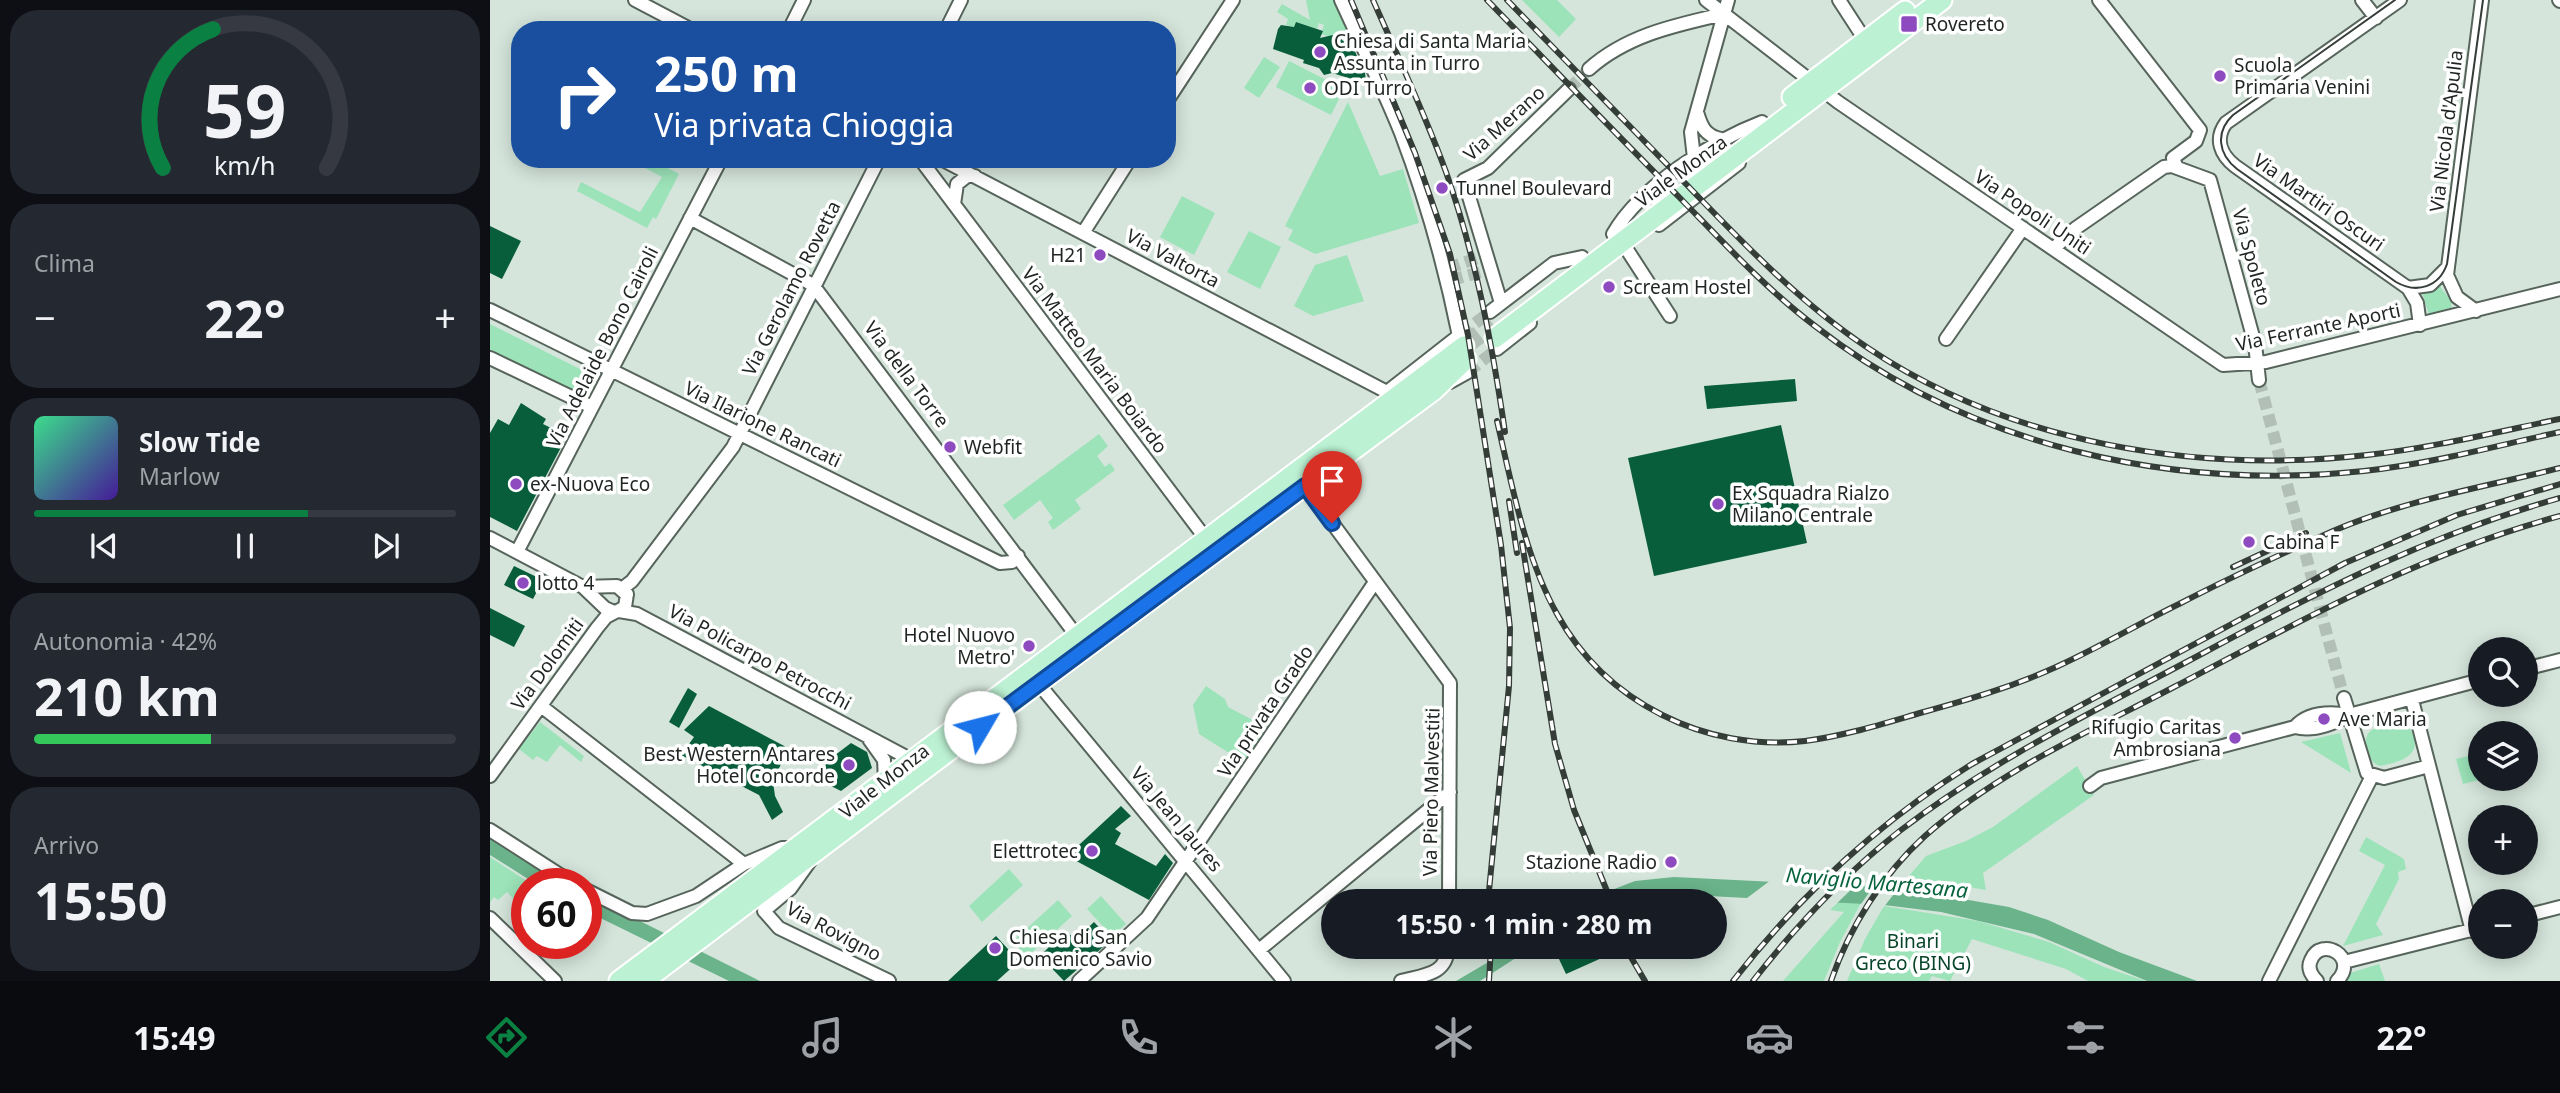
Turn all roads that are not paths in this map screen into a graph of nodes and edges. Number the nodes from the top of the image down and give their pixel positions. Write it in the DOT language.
graph roads {
  1 [pos="635,0"];
  2 [pos="804,0"];
  3 [pos="961,0"];
  4 [pos="1233,0"];
  5 [pos="1341,0"];
  6 [pos="1706,0"];
  7 [pos="1728,0"];
  8 [pos="1839,0"];
  9 [pos="1920,0"];
  10 [pos="1941,0"];
  11 [pos="2099,0"];
  12 [pos="2362,0"];
  13 [pos="2400,0"];
  14 [pos="2483,0"];
  15 [pos="1724,13"];
  16 [pos="2376,18"];
  17 [pos="675,21"];
  18 [pos="794,21"];
  19 [pos="950,21"];
  20 [pos="1865,40"];
  21 [pos="1590,69"];
  22 [pos="1818,85"];
  23 [pos="1176,87"];
  24 [pos="1569,89"];
  25 [pos="1697,111"];
  26 [pos="1762,122"];
  27 [pos="1721,139"];
  28 [pos="1694,158"];
  29 [pos="716,168"];
  30 [pos="874,168"];
  31 [pos="927,168"];
  32 [pos="959,168"];
  33 [pos="1124,168"];
  34 [pos="2177,168"];
  35 [pos="975,176"];
  36 [pos="954,204"];
  37 [pos="690,218"];
  38 [pos="2023,228"];
  39 [pos="1083,233"];
  40 [pos="1615,244"];
  41 [pos="2053,249"];
  42 [pos="2448,267"];
  43 [pos="813,285"];
  44 [pos="2408,288"];
  45 [pos="2560,289"];
  46 [pos="490,310"];
  47 [pos="2476,311"];
  48 [pos="1670,316"];
  49 [pos="1495,325"];
  50 [pos="2420,325"];
  51 [pos="1946,339"];
  52 [pos="1464,349"];
  53 [pos="490,358"];
  54 [pos="2255,362"];
  55 [pos="2223,365"];
  56 [pos="611,370"];
  57 [pos="2259,380"];
  58 [pos="1386,398"];
  59 [pos="592,407"];
  60 [pos="739,434"];
  61 [pos="1300,479"];
  62 [pos="490,538"];
  63 [pos="1211,546"];
  64 [pos="517,552"];
  65 [pos="1018,556"];
  66 [pos="1376,582"];
  67 [pos="583,587"];
  68 [pos="608,588"];
  69 [pos="625,592"];
  70 [pos="602,602"];
  71 [pos="617,612"];
  72 [pos="637,614"];
  73 [pos="1076,635"];
  74 [pos="2560,660"];
  75 [pos="2538,666"];
  76 [pos="1038,683"];
  77 [pos="2468,684"];
  78 [pos="2344,698"];
  79 [pos="2412,700"];
  80 [pos="541,706"];
  81 [pos="2349,715"];
  82 [pos="864,734"];
  83 [pos="912,760"];
  84 [pos="2429,766"];
  85 [pos="490,776"];
  86 [pos="2372,776"];
  87 [pos="884,780"];
  88 [pos="2090,786"];
  89 [pos="1450,792"];
  90 [pos="490,830"];
  91 [pos="832,838"];
  92 [pos="798,847"];
  93 [pos="1186,861"];
  94 [pos="744,864"];
  95 [pos="549,868"];
  96 [pos="1449,889"];
  97 [pos="602,898"];
  98 [pos="2468,901"];
  99 [pos="2560,906"];
  100 [pos="764,911"];
  101 [pos="2538,912"];
  102 [pos="490,918"];
  103 [pos="2468,931"];
  104 [pos="688,939"];
  105 [pos="1259,950"];
  106 [pos="668,954"];
  107 [pos="1447,959"];
  108 [pos="2344,962"];
  109 [pos="555,981"];
  110 [pos="619,981"];
  111 [pos="644,981"];
  112 [pos="889,981"];
  113 [pos="1079,981"];
  114 [pos="1284,981"];
  115 [pos="1401,981"];
  116 [pos="2269,981"];
  117 [pos="2316,981"];
  118 [pos="2337,981"];
  1 -- 17 [label="street"];
  2 -- 18 [label="street"];
  3 -- 19 [label="street"];
  4 -- 23 [label="street"];
  5 -- 52 [label="street"];
  6 -- 15 [label="street, Via Popoli Uniti"];
  7 -- 15 [label="street"];
  8 -- 20 [label="street"];
  9 -- 20 [label="main road, Viale Monza"];
  10 -- 22 [label="main road, Viale Monza"];
  11 -- 34 [label="street"];
  12 -- 16 [label="street"];
  13 -- 16 [label="street"];
  14 -- 42 [label="street, Via Nicola d'Apulia"];
  15 -- 21 [label="street"];
  15 -- 22 [label="street, Via Popoli Uniti"];
  15 -- 25 [label="street"];
  16 -- 44 [label="street, Via Martiri Oscuri"];
  20 -- 22 [label="main road, Viale Monza"];
  22 -- 26 [label="main road, Viale Monza"];
  22 -- 38 [label="street, Via Popoli Uniti"];
  22 -- 40 [label="main road, Viale Monza"];
  24 -- 49 [label="street, Via Merano"];
  25 -- 27 [label="street"];
  25 -- 28 [label="street"];
  26 -- 27 [label="street, Viale Monza"];
  26 -- 40 [label="main road, Viale Monza"];
  27 -- 28 [label="street, Viale Monza"];
  28 -- 40 [label="street, Viale Monza"];
  29 -- 37 [label="street, Via Adelaide Bono Cairoli"];
  30 -- 43 [label="street, Via Gerolamo Rovetta"];
  31 -- 36 [label="street, Via Matteo Maria Boiardo"];
  32 -- 35 [label="street, Via Valtorta"];
  33 -- 39 [label="street"];
  34 -- 41 [label="street"];
  34 -- 54 [label="street, Via Spoleto"];
  35 -- 36 [label="street"];
  35 -- 39 [label="street, Via Valtorta"];
  36 -- 63 [label="street, Via Matteo Maria Boiardo"];
  37 -- 43 [label="street, Via della Torre"];
  37 -- 56 [label="street, Via Adelaide Bono Cairoli"];
  38 -- 41 [label="street, Via Popoli Uniti"];
  38 -- 51 [label="street"];
  39 -- 58 [label="street, Via Valtorta"];
  40 -- 48 [label="street"];
  40 -- 49 [label="main road, Viale Monza"];
  40 -- 49 [label="main road, Viale Monza"];
  41 -- 55 [label="street, Via Popoli Uniti"];
  42 -- 44 [label="street, Via Ferrante Aporti"];
  42 -- 47 [label="street"];
  43 -- 60 [label="street, Via Gerolamo Rovetta"];
  43 -- 65 [label="street, Via della Torre"];
  44 -- 50 [label="street, Via Ferrante Aporti"];
  45 -- 47 [label="street, Via Ferrante Aporti"];
  46 -- 56 [label="street, Via Ilarione Rancati"];
  47 -- 50 [label="street, Via Ferrante Aporti"];
  50 -- 54 [label="street, Via Ferrante Aporti"];
  52 -- 58 [label="main road, Viale Monza"];
  52 -- 61 [label="main road, Viale Monza"];
  53 -- 59 [label="street"];
  54 -- 55 [label="street, Via Ferrante Aporti"];
  54 -- 57 [label="street, Via Spoleto"];
  56 -- 59 [label="street, Via Adelaide Bono Cairoli"];
  56 -- 60 [label="street, Via Ilarione Rancati"];
  58 -- 61 [label="main road, Viale Monza"];
  59 -- 64 [label="street, Via Adelaide Bono Cairoli"];
  60 -- 65 [label="street, Via Ilarione Rancati"];
  60 -- 69 [label="street, Via Dolomiti"];
  61 -- 63 [label="main road, Viale Monza"];
  61 -- 66 [label="street"];
  62 -- 64 [label="street"];
  63 -- 73 [label="main road, Viale Monza"];
  63 -- 76 [label="main road, Viale Monza"];
  64 -- 67 [label="street"];
  65 -- 73 [label="street, Via della Torre"];
  66 -- 89 [label="street, Via Piero Malvestiti"];
  66 -- 93 [label="street, Via privata Grado"];
  67 -- 68 [label="street"];
  67 -- 70 [label="street"];
  68 -- 69 [label="street"];
  68 -- 70 [label="street, Via Dolomiti"];
  69 -- 71 [label="street, Via Dolomiti"];
  69 -- 72 [label="street, Via Policarpo Petrocchi"];
  70 -- 71 [label="street, Via Dolomiti"];
  71 -- 72 [label="street, Via Policarpo Petrocchi"];
  71 -- 80 [label="street, Via Dolomiti"];
  72 -- 82 [label="street, Via Policarpo Petrocchi"];
  73 -- 83 [label="main road, Viale Monza"];
  74 -- 75 [label="street"];
  76 -- 91 [label="main road, Viale Monza"];
  76 -- 93 [label="street, Via Jean Jaures"];
  77 -- 79 [label="street"];
  78 -- 81 [label="street"];
  79 -- 81 [label="street"];
  79 -- 84 [label="street"];
  80 -- 85 [label="street, Via Dolomiti"];
  80 -- 94 [label="street"];
  81 -- 86 [label="street"];
  81 -- 88 [label="street"];
  82 -- 83 [label="street, Via Policarpo Petrocchi"];
  82 -- 87 [label="street, Via Policarpo Petrocchi"];
  83 -- 87 [label="main road, Viale Monza"];
  84 -- 86 [label="street"];
  84 -- 98 [label="street"];
  86 -- 116 [label="street"];
  87 -- 92 [label="main road, Viale Monza"];
  89 -- 96 [label="street, Via Piero Malvestiti"];
  89 -- 105 [label="street"];
  90 -- 95 [label="street"];
  91 -- 100 [label="street, Viale Monza"];
  91 -- 104 [label="main road, Viale Monza"];
  92 -- 94 [label="street, Viale Monza"];
  92 -- 104 [label="main road, Viale Monza"];
  93 -- 105 [label="street, Via Jean Jaures"];
  93 -- 113 [label="street"];
  94 -- 97 [label="street, Viale Monza"];
  99 -- 101 [label="street"];
  100 -- 112 [label="street, Via Rovigno"];
  102 -- 109 [label="street"];
  103 -- 108 [label="street"];
  104 -- 106 [label="main road, Viale Monza"];
  105 -- 114 [label="street, Via Jean Jaures"];
  106 -- 110 [label="main road, Viale Monza"];
  106 -- 111 [label="main road, Viale Monza"];
  107 -- 115 [label="street"];
  108 -- 117 [label="street"];
  108 -- 118 [label="street"];
}
